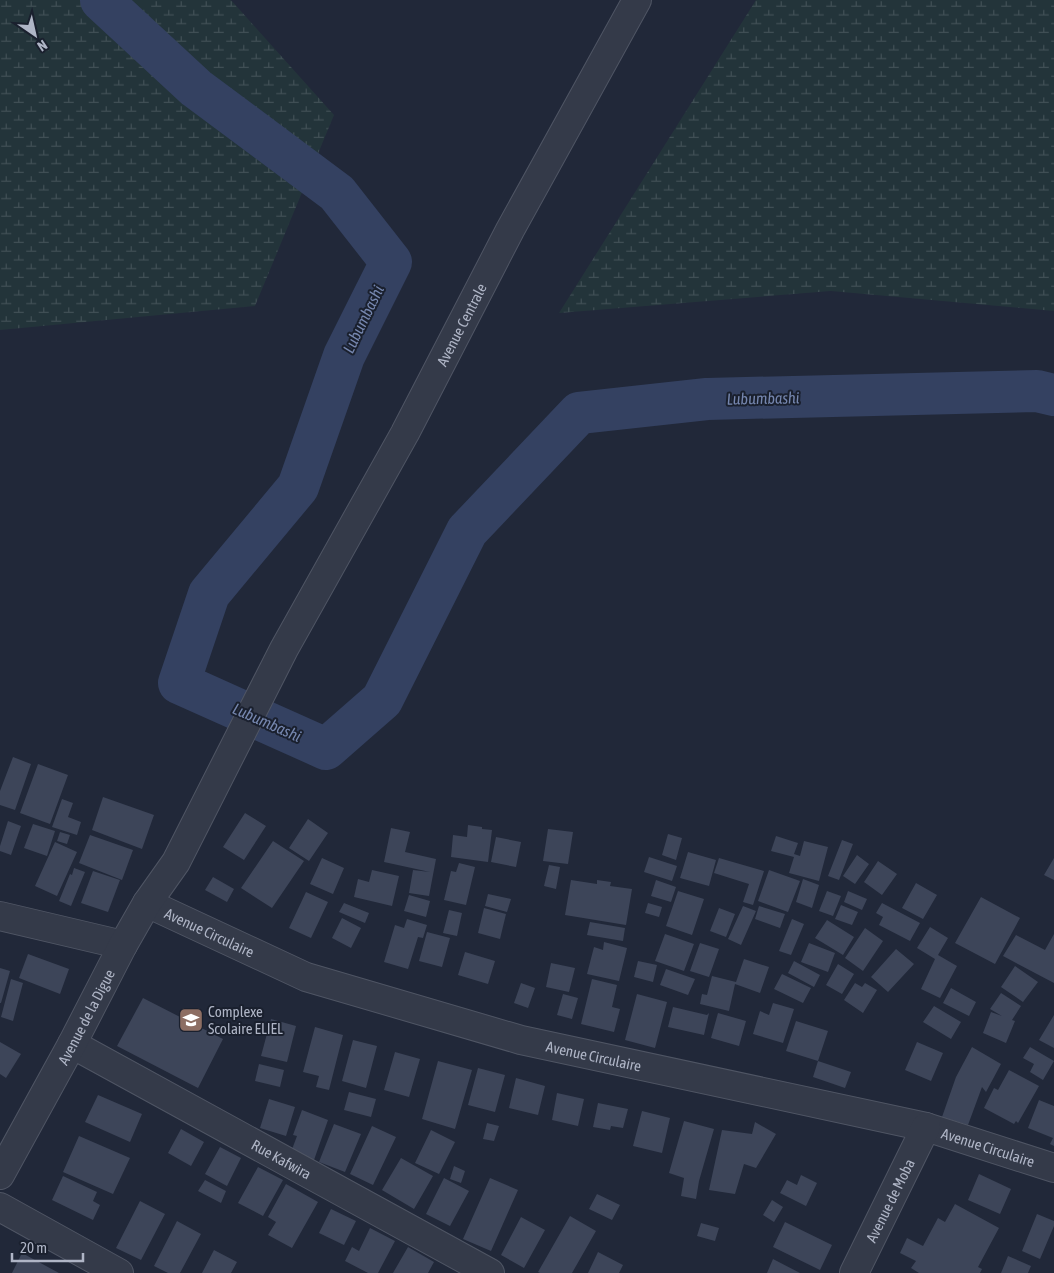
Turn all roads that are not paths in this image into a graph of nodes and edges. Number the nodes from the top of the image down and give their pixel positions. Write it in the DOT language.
graph roads {
  1 [pos="637,0"];
  2 [pos="176,862"];
  3 [pos="146,904"];
  4 [pos="0,916"];
  5 [pos="123,945"];
  6 [pos="72,1044"];
  7 [pos="926,1126"];
  8 [pos="1054,1168"];
  9 [pos="0,1175"];
  10 [pos="0,1207"];
  11 [pos="119,1273"];
  12 [pos="490,1273"];
  13 [pos="854,1273"];
  1 -- 2 [label="street, Avenue Centrale"];
  2 -- 3 [label="street, Avenue de la Digue"];
  3 -- 5 [label="street, Avenue de la Digue"];
  3 -- 7 [label="street, Avenue Circulaire"];
  4 -- 5 [label="street"];
  5 -- 6 [label="street, Avenue de la Digue"];
  6 -- 9 [label="street, Avenue de la Digue"];
  6 -- 12 [label="street, Rue Kafwira"];
  7 -- 8 [label="street, Avenue Circulaire"];
  7 -- 13 [label="street, Avenue de Moba"];
  10 -- 11 [label="street"];
}
